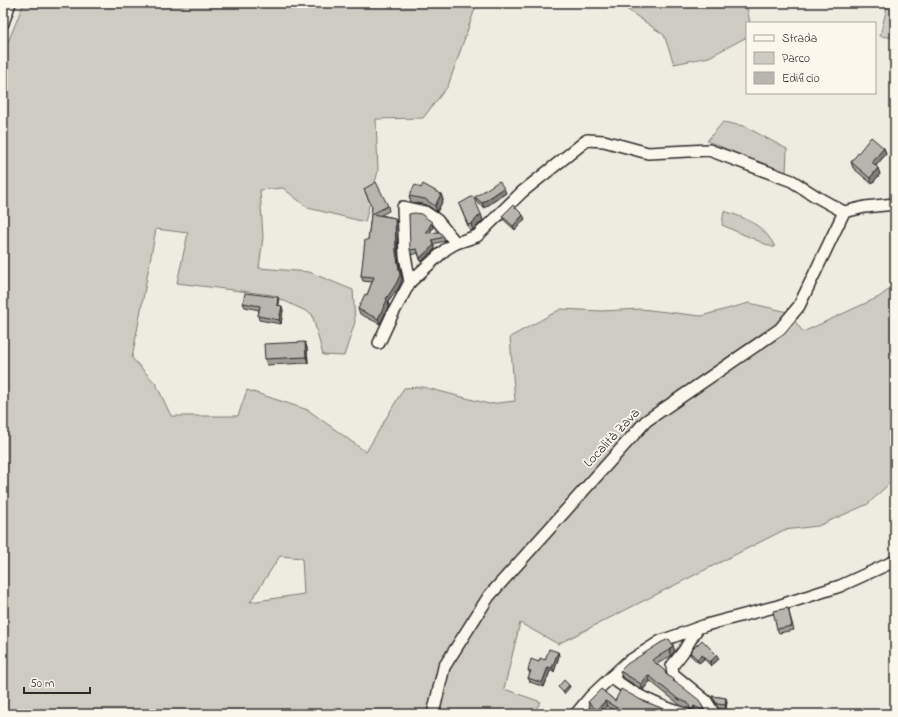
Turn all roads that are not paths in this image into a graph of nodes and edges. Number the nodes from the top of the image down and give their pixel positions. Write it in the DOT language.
graph roads {
  1 [pos="10,3"];
  2 [pos="3,23"];
  3 [pos="895,204"];
  4 [pos="844,212"];
  5 [pos="456,243"];
  6 [pos="410,282"];
  7 [pos="378,343"];
  8 [pos="895,561"];
  9 [pos="697,629"];
  10 [pos="611,677"];
  11 [pos="433,714"];
  12 [pos="576,714"];
  13 [pos="684,714"];
  14 [pos="714,714"];
  1 -- 2 [label="street"];
  3 -- 4 [label="street"];
  4 -- 5 [label="street"];
  4 -- 11 [label="street, Località Zava"];
  5 -- 6 [label="street"];
  5 -- 6 [label="street"];
  6 -- 7 [label="street"];
  8 -- 9 [label="street"];
  9 -- 10 [label="street"];
  9 -- 14 [label="street"];
  10 -- 12 [label="street"];
  10 -- 13 [label="street"];
}
